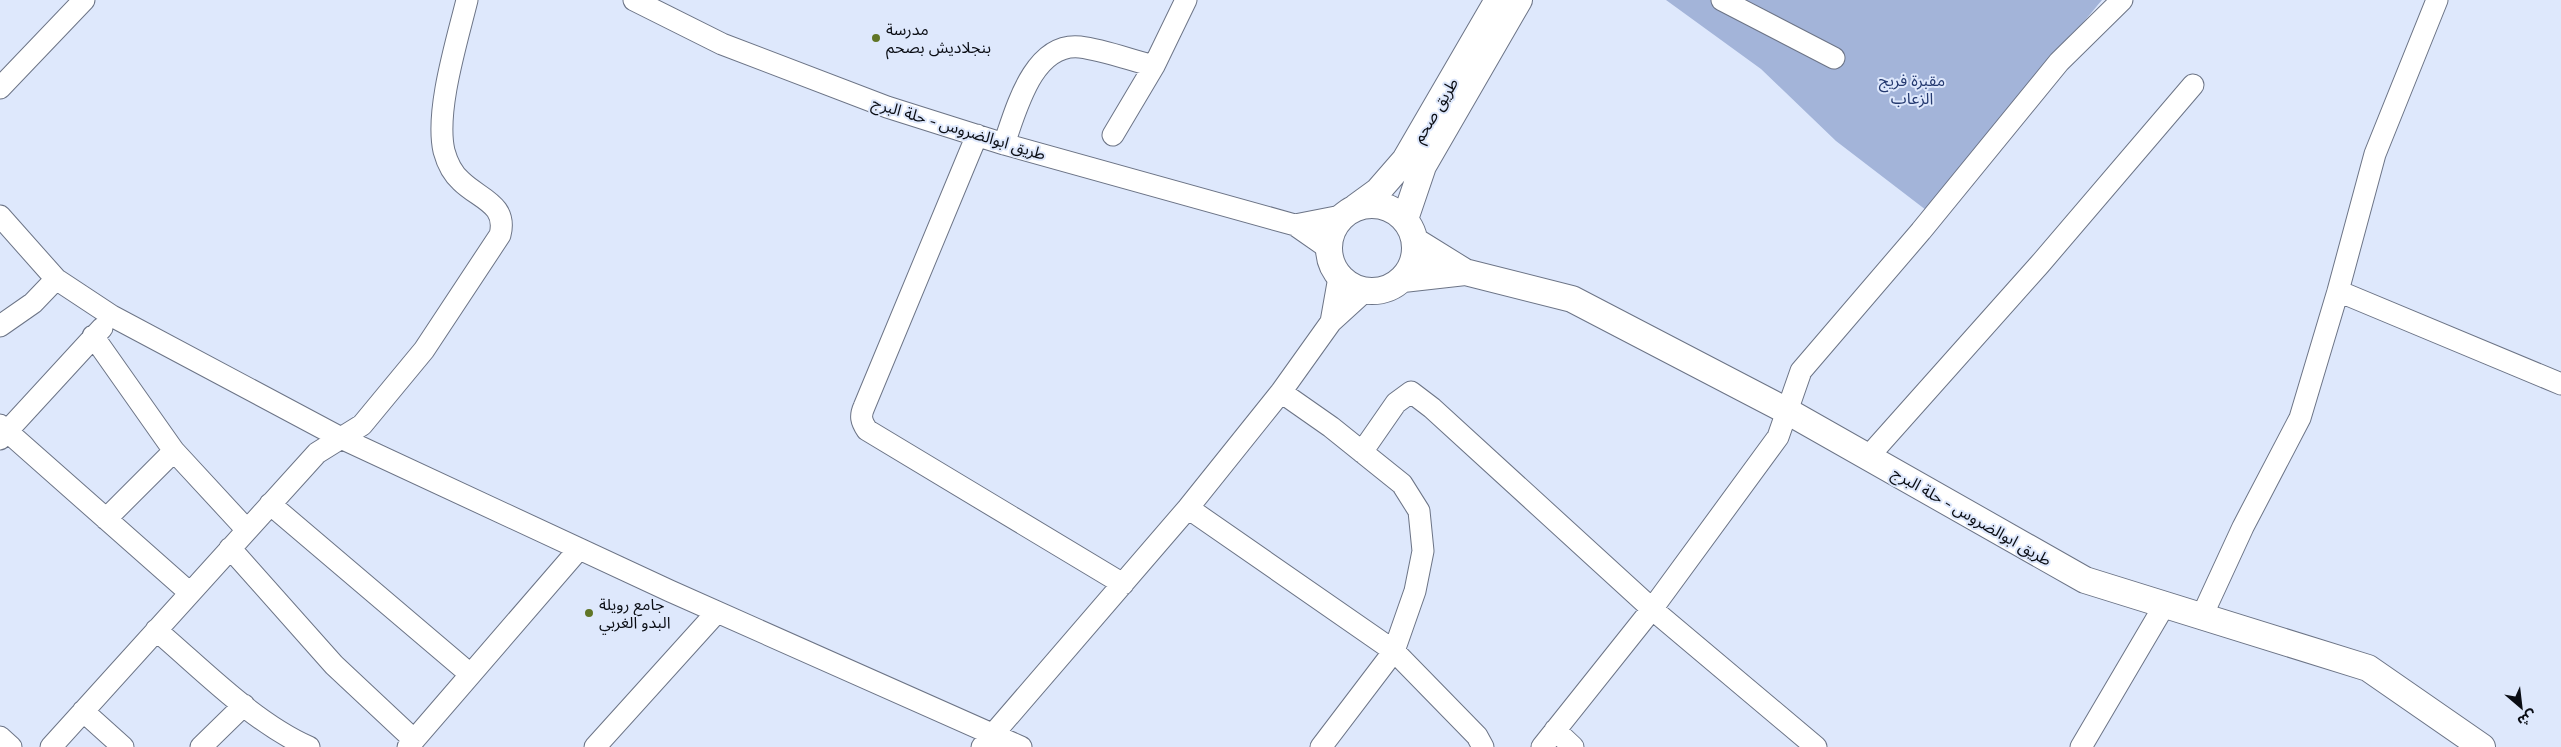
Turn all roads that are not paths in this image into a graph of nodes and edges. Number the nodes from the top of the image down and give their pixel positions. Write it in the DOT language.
graph roads {
  1 [pos="84,0"];
  2 [pos="467,0"];
  3 [pos="634,0"];
  4 [pos="1186,0"];
  5 [pos="1498,0"];
  6 [pos="1519,0"];
  7 [pos="1722,0"];
  8 [pos="2122,0"];
  9 [pos="2437,0"];
  10 [pos="1834,58"];
  11 [pos="1154,66"];
  12 [pos="2193,85"];
  13 [pos="0,88"];
  14 [pos="977,135"];
  15 [pos="1113,135"];
  16 [pos="1004,144"];
  17 [pos="1348,212"];
  18 [pos="0,216"];
  19 [pos="1295,225"];
  20 [pos="1410,230"];
  21 [pos="1328,248"];
  22 [pos="1465,272"];
  23 [pos="1339,277"];
  24 [pos="56,279"];
  25 [pos="1402,279"];
  26 [pos="1365,291"];
  27 [pos="2338,291"];
  28 [pos="112,316"];
  29 [pos="1331,322"];
  30 [pos="0,326"];
  31 [pos="94,336"];
  32 [pos="2561,384"];
  33 [pos="1281,392"];
  34 [pos="1787,411"];
  35 [pos="2,432"];
  36 [pos="341,438"];
  37 [pos="174,451"];
  38 [pos="1362,452"];
  39 [pos="1868,457"];
  40 [pos="270,504"];
  41 [pos="1188,508"];
  42 [pos="106,519"];
  43 [pos="246,530"];
  44 [pos="230,548"];
  45 [pos="579,549"];
  46 [pos="1123,584"];
  47 [pos="190,593"];
  48 [pos="2164,606"];
  49 [pos="1652,610"];
  50 [pos="717,612"];
  51 [pos="2201,618"];
  52 [pos="156,630"];
  53 [pos="1394,651"];
  54 [pos="470,674"];
  55 [pos="244,705"];
  56 [pos="83,711"];
  57 [pos="1555,730"];
  58 [pos="0,737"];
  59 [pos="988,740"];
  60 [pos="411,743"];
  61 [pos="301,745"];
  62 [pos="11,747"];
  63 [pos="51,747"];
  64 [pos="123,747"];
  65 [pos="201,747"];
  66 [pos="595,747"];
  67 [pos="1021,747"];
  68 [pos="1322,747"];
  69 [pos="1483,747"];
  70 [pos="1542,747"];
  71 [pos="1573,747"];
  72 [pos="1816,747"];
  73 [pos="2081,747"];
  74 [pos="2482,747"];
  1 -- 13 [label="street"];
  2 -- 36 [label="street"];
  3 -- 14 [label="street, طريق ابوالضروس - حلة البرج"];
  4 -- 11 [label="street"];
  5 -- 17 [label="main road, طريق صحم"];
  6 -- 20 [label="main road, طريق صحم"];
  7 -- 10 [label="street"];
  8 -- 34 [label="street"];
  9 -- 27 [label="street"];
  11 -- 15 [label="street"];
  11 -- 16 [label="street"];
  12 -- 39 [label="street"];
  14 -- 16 [label="street, طريق ابوالضروس - حلة البرج"];
  14 -- 46 [label="street"];
  16 -- 19 [label="street, طريق ابوالضروس - حلة البرج"];
  17 -- 19 [label="street, طريق ابوالضروس - حلة البرج"];
  17 -- 20 [label="main road"];
  17 -- 21 [label="main road"];
  18 -- 24 [label="street"];
  19 -- 21 [label="street, طريق ابوالضروس - حلة البرج"];
  20 -- 22 [label="main road, طريق ابوالضروس - حلة البرج"];
  20 -- 25 [label="main road"];
  21 -- 23 [label="main road"];
  22 -- 25 [label="main road, طريق ابوالضروس - حلة البرج"];
  22 -- 34 [label="main road, طريق ابوالضروس - حلة البرج"];
  23 -- 26 [label="main road"];
  23 -- 29 [label="street"];
  24 -- 28 [label="street"];
  24 -- 30 [label="street"];
  25 -- 26 [label="main road"];
  26 -- 29 [label="street"];
  27 -- 32 [label="street"];
  27 -- 51 [label="street"];
  28 -- 31 [label="street"];
  28 -- 36 [label="street"];
  29 -- 33 [label="street"];
  31 -- 35 [label="street"];
  31 -- 37 [label="street"];
  33 -- 38 [label="street"];
  33 -- 41 [label="street"];
  34 -- 39 [label="main road, طريق ابوالضروس - حلة البرج"];
  34 -- 49 [label="street"];
  35 -- 42 [label="street"];
  36 -- 40 [label="street"];
  36 -- 45 [label="street"];
  37 -- 42 [label="street"];
  37 -- 43 [label="street"];
  38 -- 49 [label="street"];
  38 -- 53 [label="street"];
  39 -- 48 [label="main road, طريق ابوالضروس - حلة البرج"];
  40 -- 43 [label="street"];
  40 -- 54 [label="street"];
  41 -- 46 [label="street"];
  41 -- 53 [label="street"];
  42 -- 47 [label="street"];
  43 -- 44 [label="street"];
  44 -- 47 [label="street"];
  44 -- 60 [label="street"];
  45 -- 50 [label="street"];
  45 -- 54 [label="street"];
  46 -- 59 [label="street"];
  47 -- 52 [label="street"];
  48 -- 51 [label="main road, طريق ابوالضروس - حلة البرج"];
  48 -- 73 [label="street"];
  49 -- 57 [label="street"];
  49 -- 72 [label="street"];
  50 -- 59 [label="street"];
  50 -- 66 [label="street"];
  51 -- 74 [label="main road, طريق ابوالضروس - حلة البرج"];
  52 -- 55 [label="street"];
  52 -- 56 [label="street"];
  53 -- 68 [label="street"];
  53 -- 69 [label="street"];
  54 -- 60 [label="street"];
  55 -- 61 [label="street"];
  55 -- 65 [label="street"];
  56 -- 63 [label="street"];
  56 -- 64 [label="street"];
  57 -- 70 [label="street"];
  57 -- 71 [label="street"];
  58 -- 62 [label="street"];
  59 -- 67 [label="street"];
}
